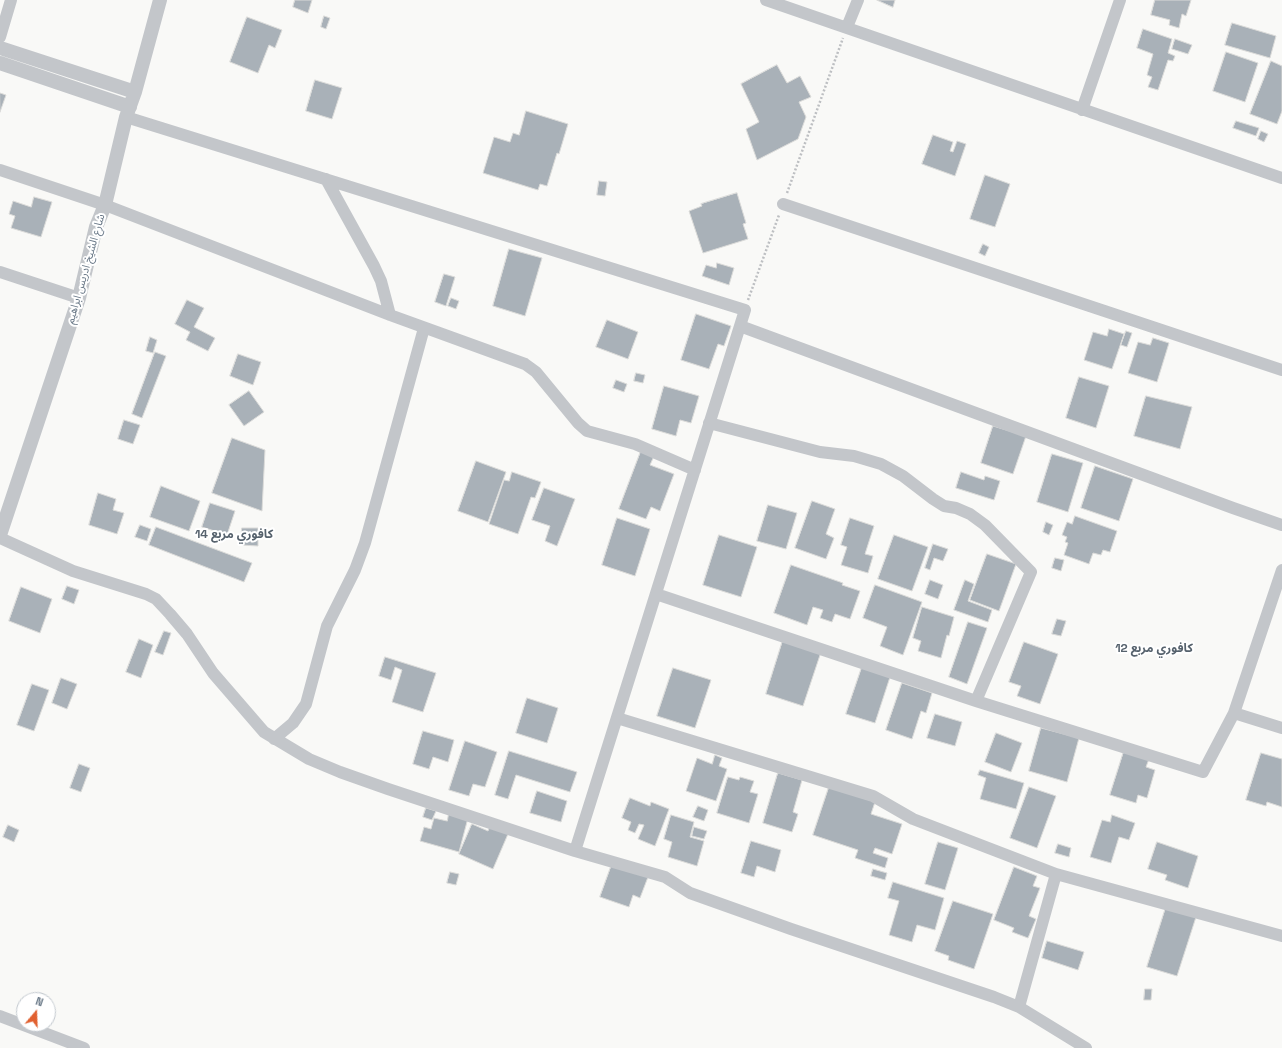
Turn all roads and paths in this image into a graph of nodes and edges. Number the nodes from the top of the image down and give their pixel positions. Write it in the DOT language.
graph roads {
  1 [pos="11,0"];
  2 [pos="160,0"];
  3 [pos="766,0"];
  4 [pos="858,0"];
  5 [pos="1120,0"];
  6 [pos="782,3"];
  7 [pos="847,27"];
  8 [pos="0,37"];
  9 [pos="0,48"];
  10 [pos="0,63"];
  11 [pos="135,92"];
  12 [pos="1082,110"];
  13 [pos="128,112"];
  14 [pos="0,170"];
  15 [pos="1282,178"];
  16 [pos="326,179"];
  17 [pos="783,204"];
  18 [pos="105,205"];
  19 [pos="0,272"];
  20 [pos="79,298"];
  21 [pos="745,310"];
  22 [pos="390,315"];
  23 [pos="740,326"];
  24 [pos="424,328"];
  25 [pos="1282,370"];
  26 [pos="710,423"];
  27 [pos="695,470"];
  28 [pos="1282,525"];
  29 [pos="0,533"];
  30 [pos="1282,570"];
  31 [pos="656,594"];
  32 [pos="976,701"];
  33 [pos="1234,713"];
  34 [pos="617,718"];
  35 [pos="1282,728"];
  36 [pos="274,739"];
  37 [pos="575,851"];
  38 [pos="1056,874"];
  39 [pos="1282,936"];
  40 [pos="1019,1007"];
  41 [pos="0,1016"];
  42 [pos="84,1048"];
  43 [pos="1086,1048"];
  1 -- 8 [label="street"];
  2 -- 11 [label="street, شارع الشيخ ادريس ابراهيم"];
  3 -- 6 [label="street"];
  4 -- 7 [label="street"];
  5 -- 12 [label="street"];
  6 -- 7 [label="street"];
  7 -- 12 [label="street"];
  7 -- 17 [label="path"];
  9 -- 11 [label="street"];
  10 -- 13 [label="street"];
  11 -- 13 [label="street, شارع الشيخ ادريس ابراهيم"];
  12 -- 15 [label="street"];
  13 -- 16 [label="street"];
  13 -- 18 [label="street, شارع الشيخ ادريس ابراهيم"];
  14 -- 18 [label="street"];
  16 -- 21 [label="street"];
  16 -- 22 [label="street"];
  17 -- 21 [label="path"];
  17 -- 25 [label="street"];
  18 -- 20 [label="street, شارع الشيخ ادريس ابراهيم"];
  18 -- 22 [label="street"];
  19 -- 20 [label="street"];
  20 -- 29 [label="street, شارع الشيخ ادريس ابراهيم"];
  21 -- 23 [label="street"];
  22 -- 24 [label="street"];
  23 -- 26 [label="street"];
  23 -- 28 [label="street"];
  24 -- 27 [label="street"];
  24 -- 36 [label="street"];
  26 -- 27 [label="street"];
  26 -- 32 [label="street"];
  27 -- 31 [label="street"];
  29 -- 36 [label="street"];
  30 -- 33 [label="street"];
  31 -- 32 [label="street"];
  31 -- 34 [label="street"];
  32 -- 33 [label="street"];
  33 -- 35 [label="street"];
  34 -- 37 [label="street"];
  34 -- 38 [label="street"];
  36 -- 37 [label="street"];
  37 -- 40 [label="street"];
  38 -- 39 [label="street"];
  38 -- 40 [label="street"];
  40 -- 43 [label="street"];
  41 -- 42 [label="street"];
}
